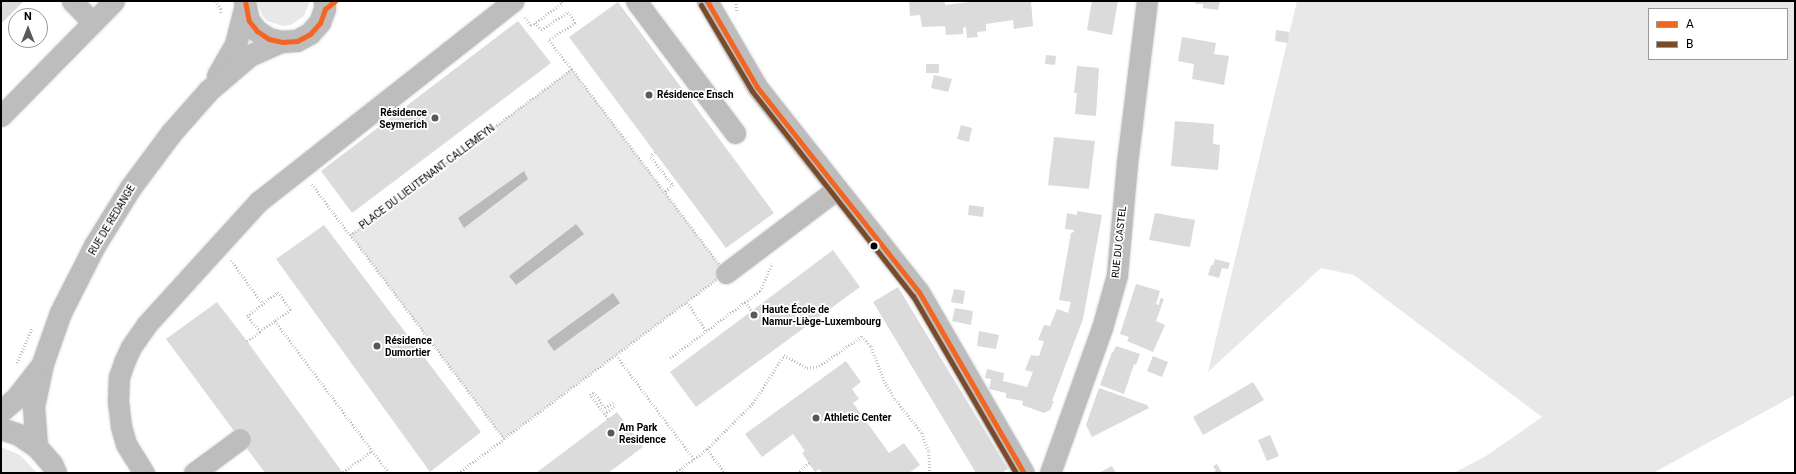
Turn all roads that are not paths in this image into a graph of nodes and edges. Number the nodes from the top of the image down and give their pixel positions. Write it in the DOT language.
graph roads {
  1 [pos="72,1"];
  2 [pos="114,1"];
  3 [pos="636,1"];
  4 [pos="707,1"];
  5 [pos="1147,1"];
  6 [pos="329,4"];
  7 [pos="245,5"];
  8 [pos="518,7"];
  9 [pos="93,23"];
  10 [pos="282,42"];
  11 [pos="209,91"];
  12 [pos="1,116"];
  13 [pos="735,133"];
  14 [pos="837,189"];
  15 [pos="726,273"];
  16 [pos="43,364"];
  17 [pos="1,412"];
  18 [pos="1,429"];
  19 [pos="240,439"];
  20 [pos="37,447"];
  21 [pos="56,473"];
  22 [pos="144,473"];
  23 [pos="194,473"];
  24 [pos="1024,473"];
  25 [pos="1050,473"];
  1 -- 9 [label="street"];
  2 -- 9 [label="street"];
  3 -- 13 [label="street"];
  4 -- 14 [label="street"];
  5 -- 25 [label="street, RUE DU CASTEL"];
  6 -- 10 [label="main road, RUE DE REDANGE"];
  7 -- 10 [label="main road"];
  7 -- 11 [label="main road, RUE DE REDANGE"];
  8 -- 22 [label="street"];
  9 -- 12 [label="street"];
  10 -- 11 [label="main road, RUE DE REDANGE"];
  11 -- 16 [label="main road, RUE DE REDANGE"];
  14 -- 15 [label="street"];
  14 -- 24 [label="street"];
  16 -- 17 [label="main road"];
  16 -- 20 [label="main road"];
  18 -- 20 [label="main road"];
  19 -- 23 [label="street"];
  20 -- 21 [label="main road"];
}
